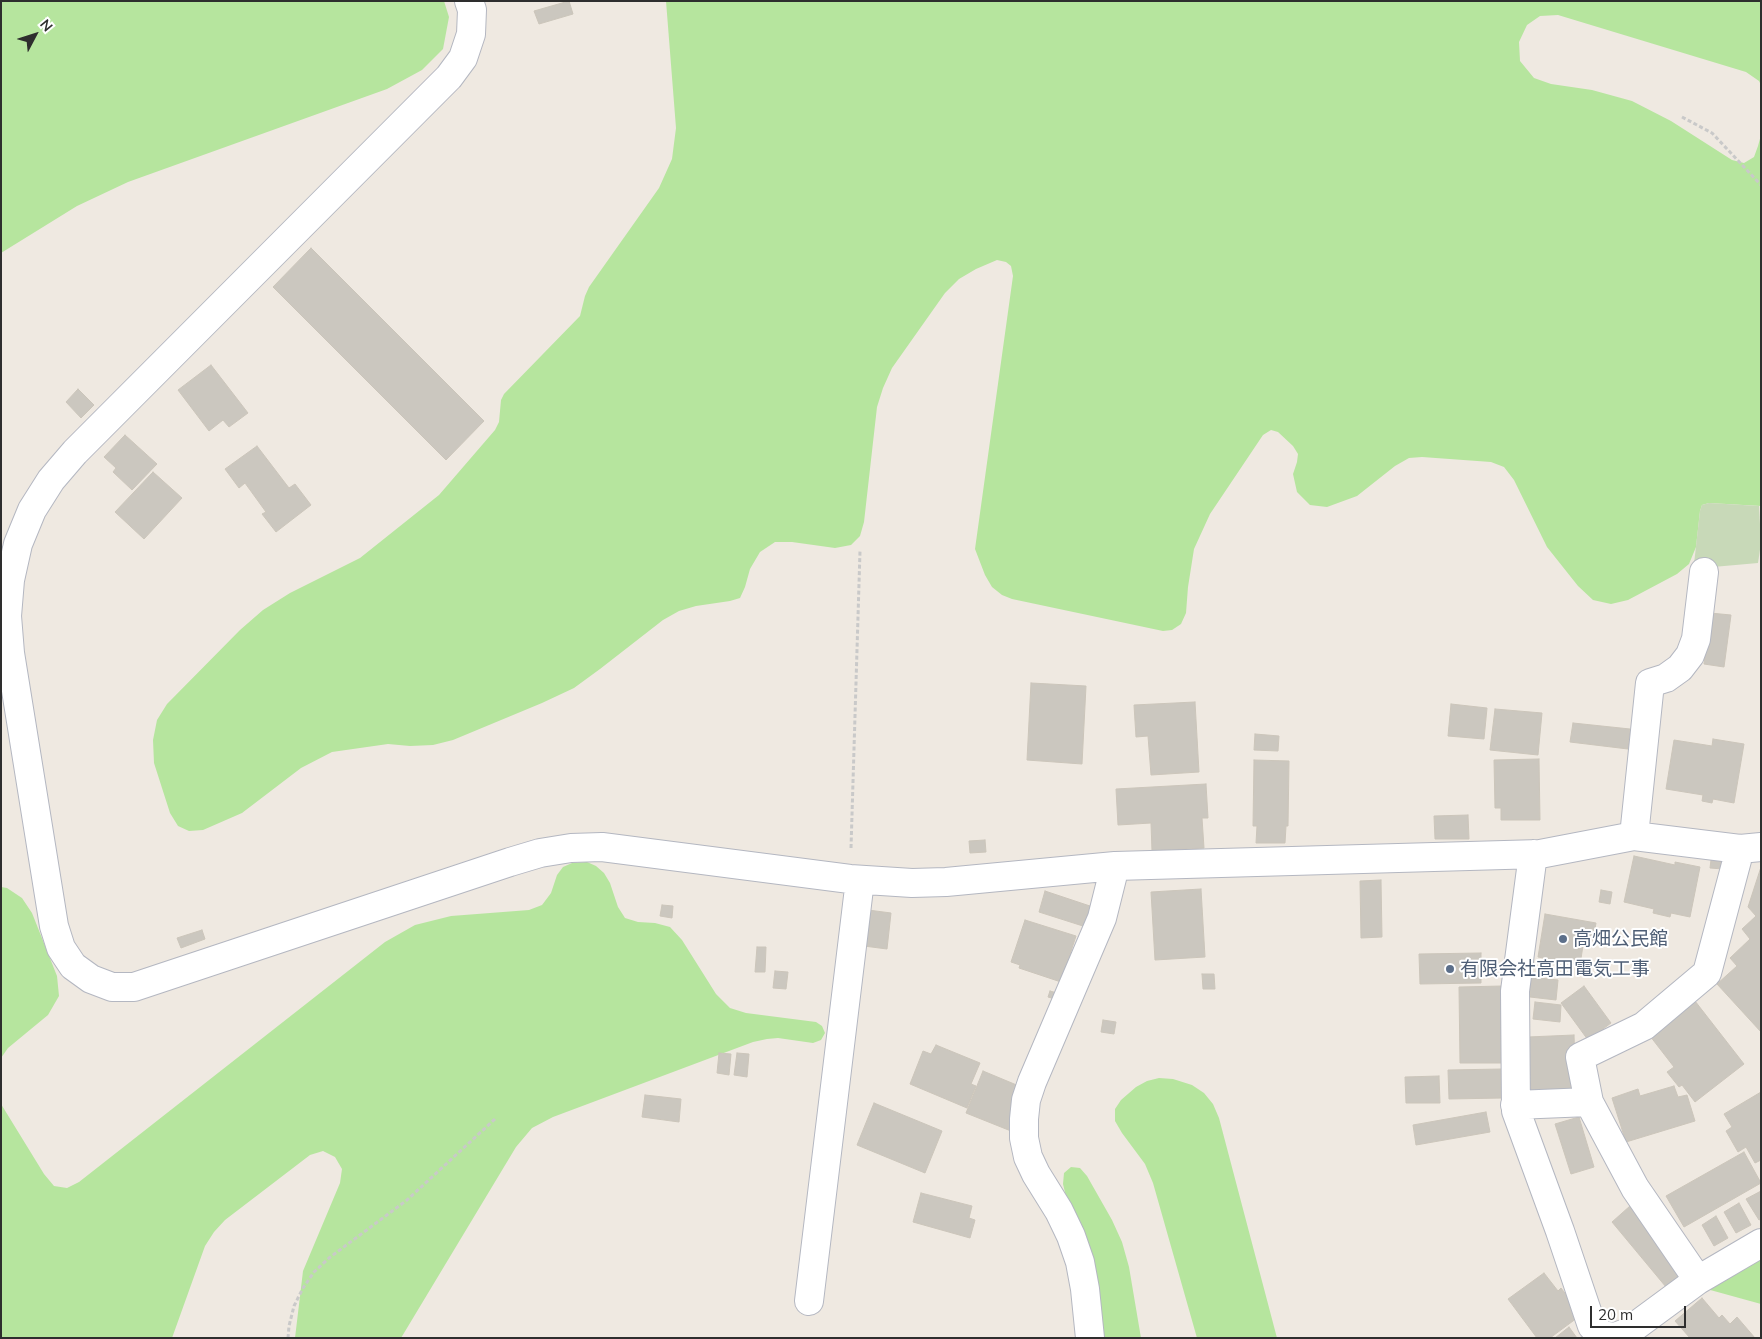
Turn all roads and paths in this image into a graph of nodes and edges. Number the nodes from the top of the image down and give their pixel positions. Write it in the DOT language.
graph roads {
  1 [pos="469,1"];
  2 [pos="1682,117"];
  3 [pos="1761,184"];
  4 [pos="860,551"];
  5 [pos="1704,572"];
  6 [pos="1634,836"];
  7 [pos="1750,848"];
  8 [pos="1533,854"];
  9 [pos="1115,866"];
  10 [pos="855,879"];
  11 [pos="1589,1102"];
  12 [pos="1515,1105"];
  13 [pos="495,1119"];
  14 [pos="1761,1243"];
  15 [pos="1698,1280"];
  16 [pos="809,1301"];
  17 [pos="288,1338"];
  18 [pos="1090,1338"];
  1 -- 10 [label="street"];
  2 -- 3 [label="path"];
  4 -- 10 [label="path"];
  5 -- 6 [label="street"];
  6 -- 7 [label="street"];
  6 -- 8 [label="street"];
  7 -- 11 [label="street"];
  8 -- 9 [label="street"];
  8 -- 12 [label="street"];
  9 -- 10 [label="street"];
  9 -- 18 [label="street"];
  10 -- 16 [label="street"];
  11 -- 12 [label="street"];
  11 -- 15 [label="street"];
  12 -- 15 [label="street"];
  13 -- 17 [label="path"];
  14 -- 15 [label="street"];
}
